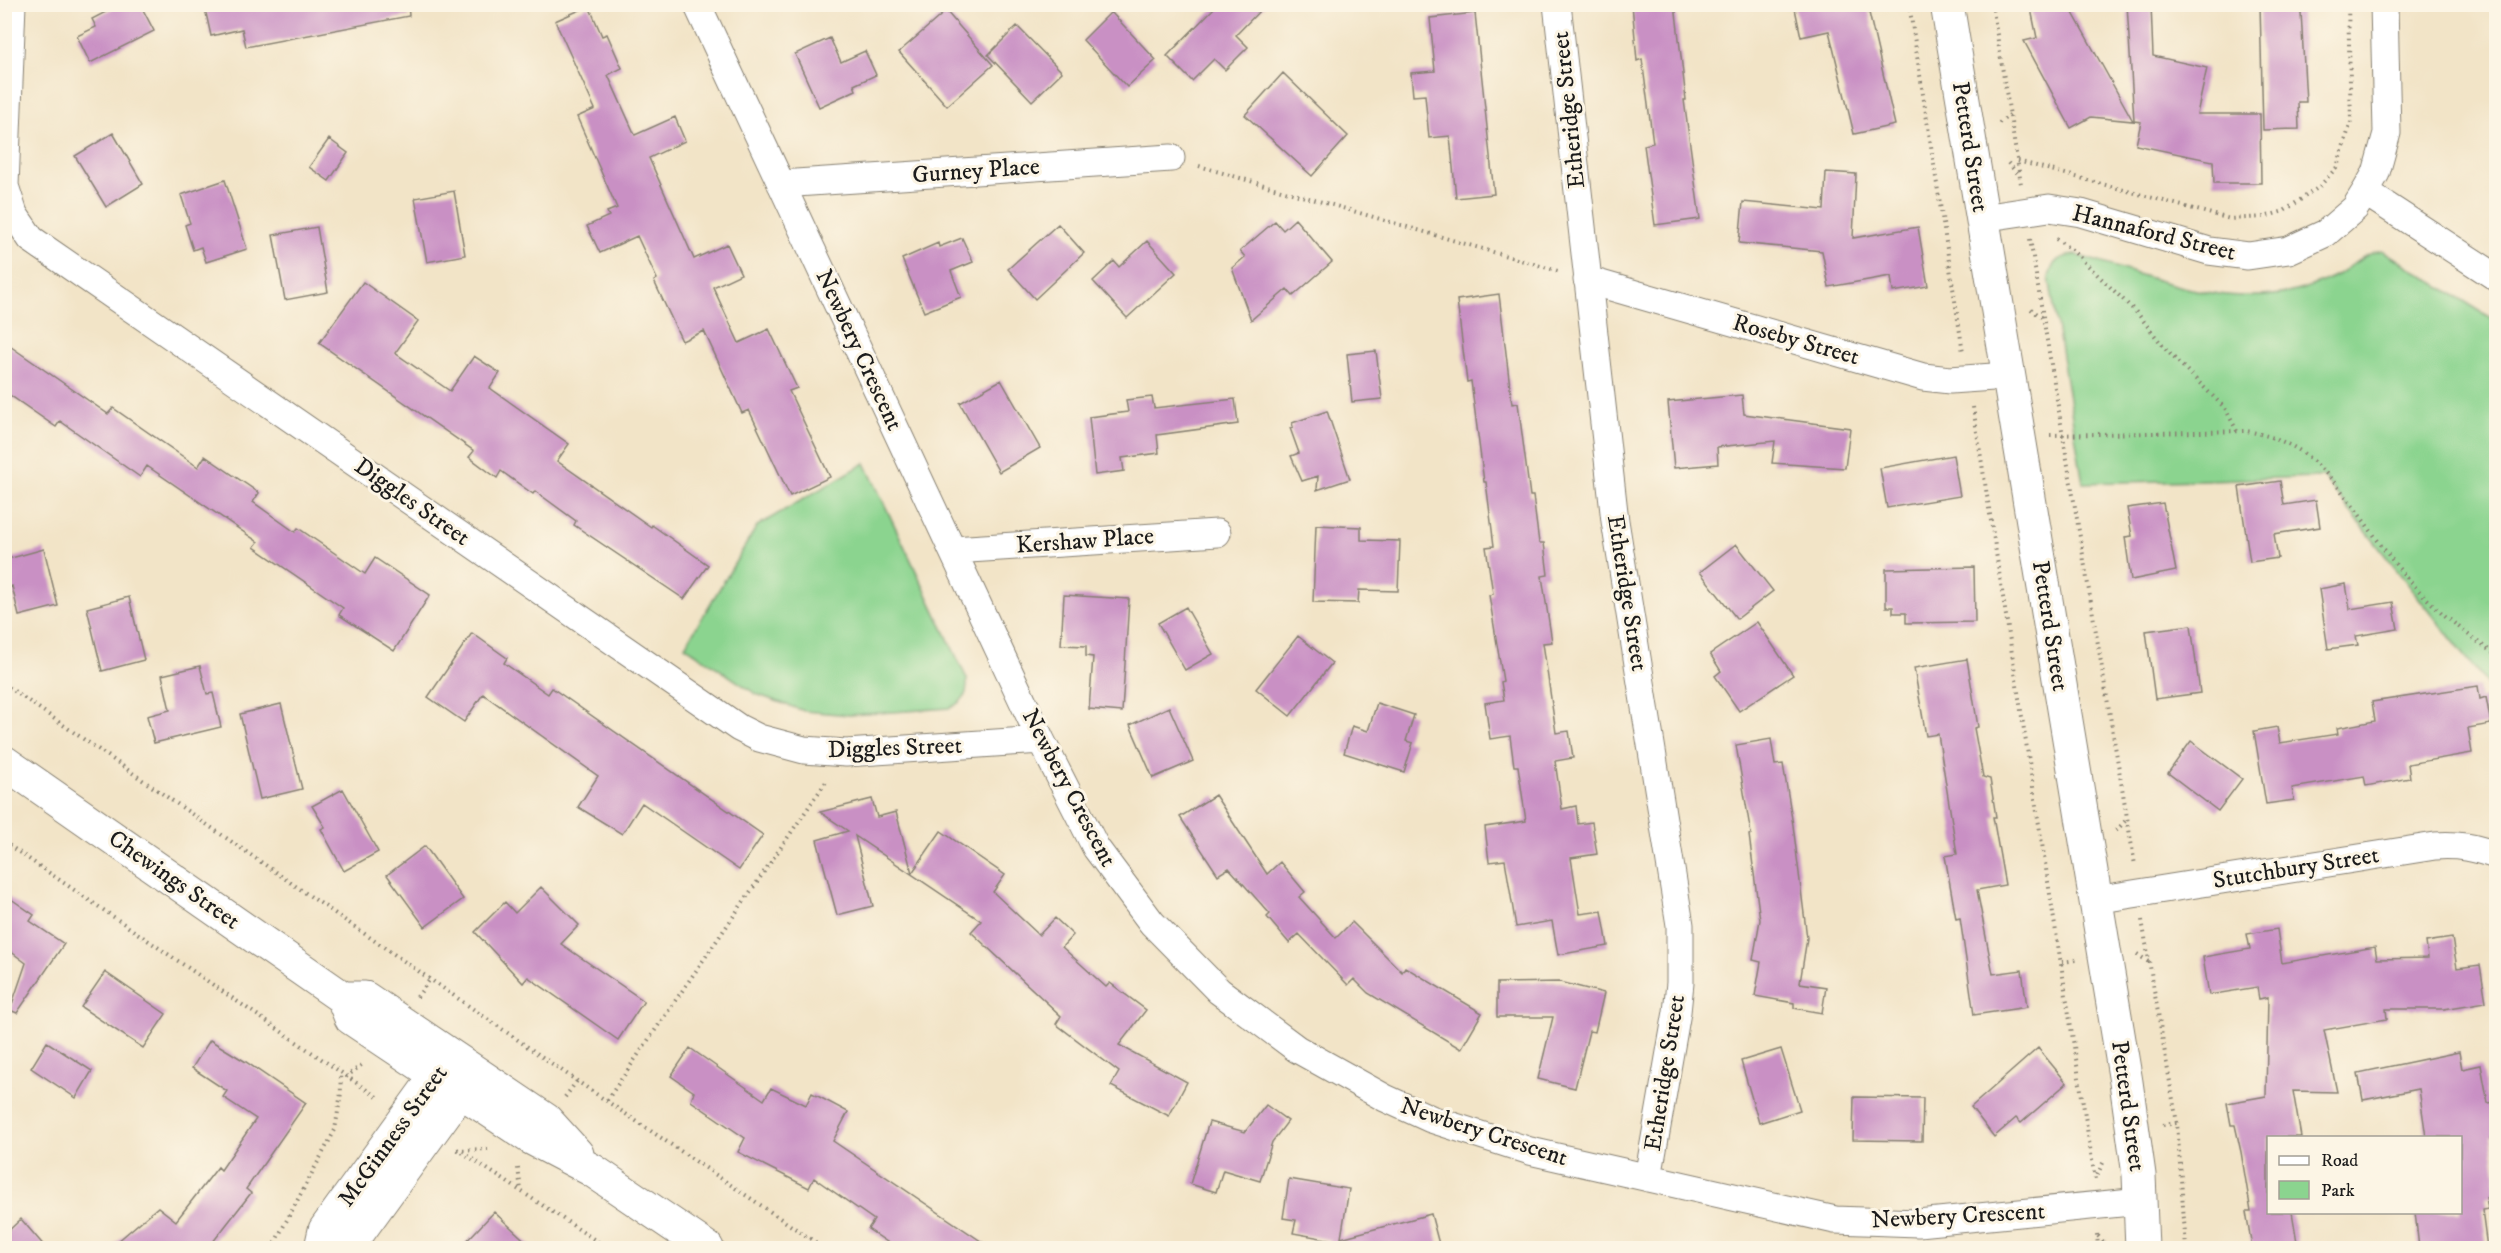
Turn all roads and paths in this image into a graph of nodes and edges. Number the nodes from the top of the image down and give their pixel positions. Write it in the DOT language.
graph roads {
  1 [pos="12,4"];
  2 [pos="697,4"];
  3 [pos="1557,4"];
  4 [pos="1909,4"];
  5 [pos="1947,4"];
  6 [pos="1992,4"];
  7 [pos="2348,4"];
  8 [pos="2384,4"];
  9 [pos="1171,158"];
  10 [pos="2018,160"];
  11 [pos="2020,176"];
  12 [pos="781,184"];
  13 [pos="2365,192"];
  14 [pos="1982,218"];
  15 [pos="2050,233"];
  16 [pos="2035,237"];
  17 [pos="2030,241"];
  18 [pos="2031,248"];
  19 [pos="2496,277"];
  20 [pos="1587,279"];
  21 [pos="1962,347"];
  22 [pos="2008,376"];
  23 [pos="1974,416"];
  24 [pos="2237,431"];
  25 [pos="2064,434"];
  26 [pos="2018,436"];
  27 [pos="1217,532"];
  28 [pos="953,550"];
  29 [pos="2496,655"];
  30 [pos="4,684"];
  31 [pos="1041,740"];
  32 [pos="846,753"];
  33 [pos="4,762"];
  34 [pos="4,842"];
  35 [pos="2496,855"];
  36 [pos="2136,871"];
  37 [pos="2095,900"];
  38 [pos="2142,916"];
  39 [pos="371,1058"];
  40 [pos="340,1072"];
  41 [pos="456,1073"];
  42 [pos="346,1077"];
  43 [pos="607,1100"];
  44 [pos="419,1124"];
  45 [pos="516,1157"];
  46 [pos="1648,1178"];
  47 [pos="2095,1179"];
  48 [pos="521,1191"];
  49 [pos="2141,1201"];
  50 [pos="272,1248"];
  51 [pos="321,1248"];
  52 [pos="347,1248"];
  53 [pos="608,1248"];
  54 [pos="707,1248"];
  55 [pos="824,1248"];
  56 [pos="2098,1248"];
  57 [pos="2110,1248"];
  58 [pos="2142,1248"];
  59 [pos="2186,1248"];
  1 -- 32 [label="street, Diggles Street"];
  2 -- 12 [label="street, Newbery Crescent"];
  3 -- 20 [label="street, Etheridge Street"];
  4 -- 21 [label="path"];
  5 -- 14 [label="street, Petterd Street"];
  6 -- 10 [label="path"];
  7 -- 10 [label="path"];
  8 -- 13 [label="street, Hannaford Street"];
  9 -- 12 [label="street, Gurney Place"];
  9 -- 20 [label="path"];
  10 -- 11 [label="path"];
  12 -- 28 [label="street, Newbery Crescent"];
  13 -- 14 [label="street, Hannaford Street"];
  13 -- 19 [label="street"];
  14 -- 22 [label="street, Petterd Street"];
  15 -- 24 [label="path"];
  16 -- 17 [label="path"];
  18 -- 25 [label="path"];
  20 -- 22 [label="street, Roseby Street"];
  20 -- 46 [label="street, Etheridge Street"];
  22 -- 26 [label="street, Petterd Street"];
  23 -- 47 [label="path"];
  24 -- 25 [label="path"];
  24 -- 29 [label="path"];
  25 -- 26 [label="path"];
  25 -- 36 [label="path"];
  26 -- 37 [label="street, Petterd Street"];
  27 -- 28 [label="street, Kershaw Place"];
  28 -- 31 [label="street, Newbery Crescent"];
  30 -- 43 [label="path"];
  31 -- 32 [label="street, Diggles Street"];
  31 -- 46 [label="street, Newbery Crescent"];
  32 -- 43 [label="path"];
  33 -- 41 [label="street, Chewings Street"];
  34 -- 40 [label="path"];
  35 -- 37 [label="street, Stutchbury Street"];
  37 -- 49 [label="street, Petterd Street"];
  38 -- 59 [label="path"];
  39 -- 42 [label="path"];
  40 -- 42 [label="path"];
  40 -- 50 [label="path"];
  41 -- 44 [label="street, McGinness Street"];
  41 -- 54 [label="street, Chewings Street"];
  42 -- 44 [label="path"];
  43 -- 55 [label="path"];
  44 -- 48 [label="path"];
  44 -- 51 [label="street, McGinness Street"];
  44 -- 52 [label="street, McGinness Street"];
  45 -- 48 [label="path"];
  46 -- 49 [label="street, Newbery Crescent"];
  48 -- 53 [label="path"];
  49 -- 58 [label="street, Petterd Street"];
  56 -- 57 [label="path"];
}
